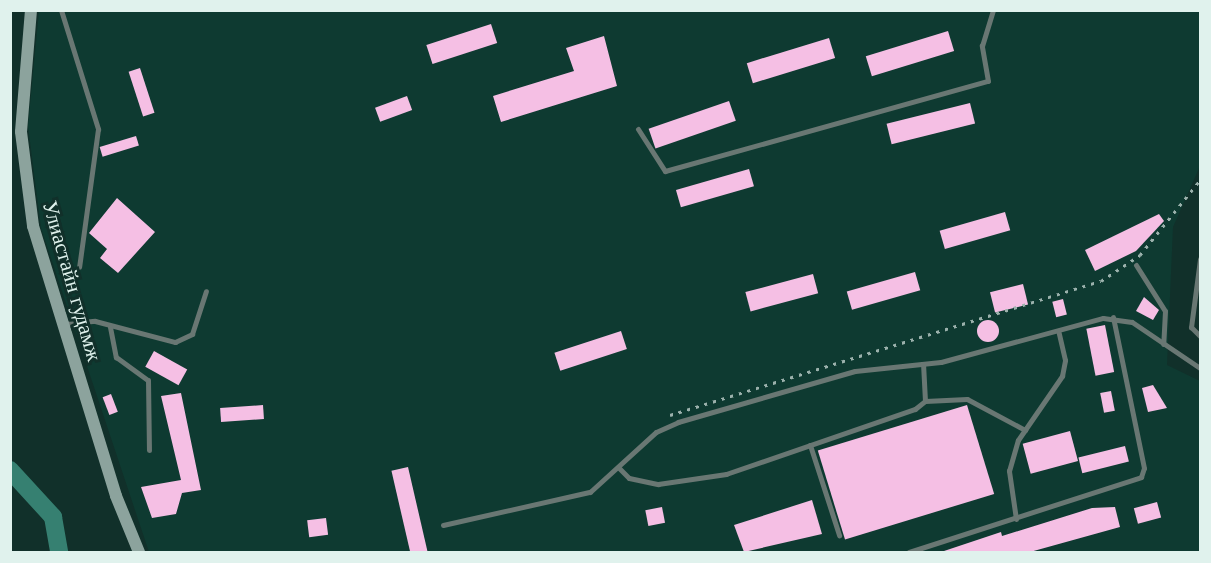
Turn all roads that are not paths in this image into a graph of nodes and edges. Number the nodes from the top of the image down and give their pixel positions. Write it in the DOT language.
graph roads {
  1 [pos="31,10"];
  2 [pos="61,10"];
  3 [pos="993,10"];
  4 [pos="638,129"];
  5 [pos="1200,259"];
  6 [pos="1136,265"];
  7 [pos="79,267"];
  8 [pos="206,291"];
  9 [pos="1113,317"];
  10 [pos="62,324"];
  11 [pos="110,327"];
  12 [pos="1059,333"];
  13 [pos="1200,336"];
  14 [pos="1163,344"];
  15 [pos="923,365"];
  16 [pos="1200,368"];
  17 [pos="925,401"];
  18 [pos="1025,430"];
  19 [pos="810,444"];
  20 [pos="149,450"];
  21 [pos="619,468"];
  22 [pos="1016,519"];
  23 [pos="443,525"];
  24 [pos="839,535"];
  25 [pos="139,552"];
  26 [pos="909,552"];
  1 -- 10 [label="main road, Улиастайн гудамж"];
  2 -- 7 [label="lane"];
  3 -- 4 [label="lane"];
  5 -- 13 [label="lane"];
  6 -- 14 [label="lane"];
  8 -- 11 [label="lane"];
  9 -- 12 [label="lane"];
  9 -- 14 [label="lane"];
  9 -- 22 [label="lane"];
  10 -- 11 [label="lane"];
  10 -- 25 [label="main road, Улиастайн гудамж"];
  11 -- 20 [label="lane"];
  12 -- 15 [label="lane"];
  12 -- 18 [label="lane"];
  14 -- 16 [label="lane"];
  15 -- 17 [label="lane"];
  15 -- 21 [label="lane"];
  17 -- 18 [label="lane"];
  17 -- 19 [label="lane"];
  18 -- 22 [label="lane"];
  19 -- 21 [label="lane"];
  19 -- 24 [label="lane"];
  21 -- 23 [label="lane"];
  22 -- 26 [label="lane"];
}
